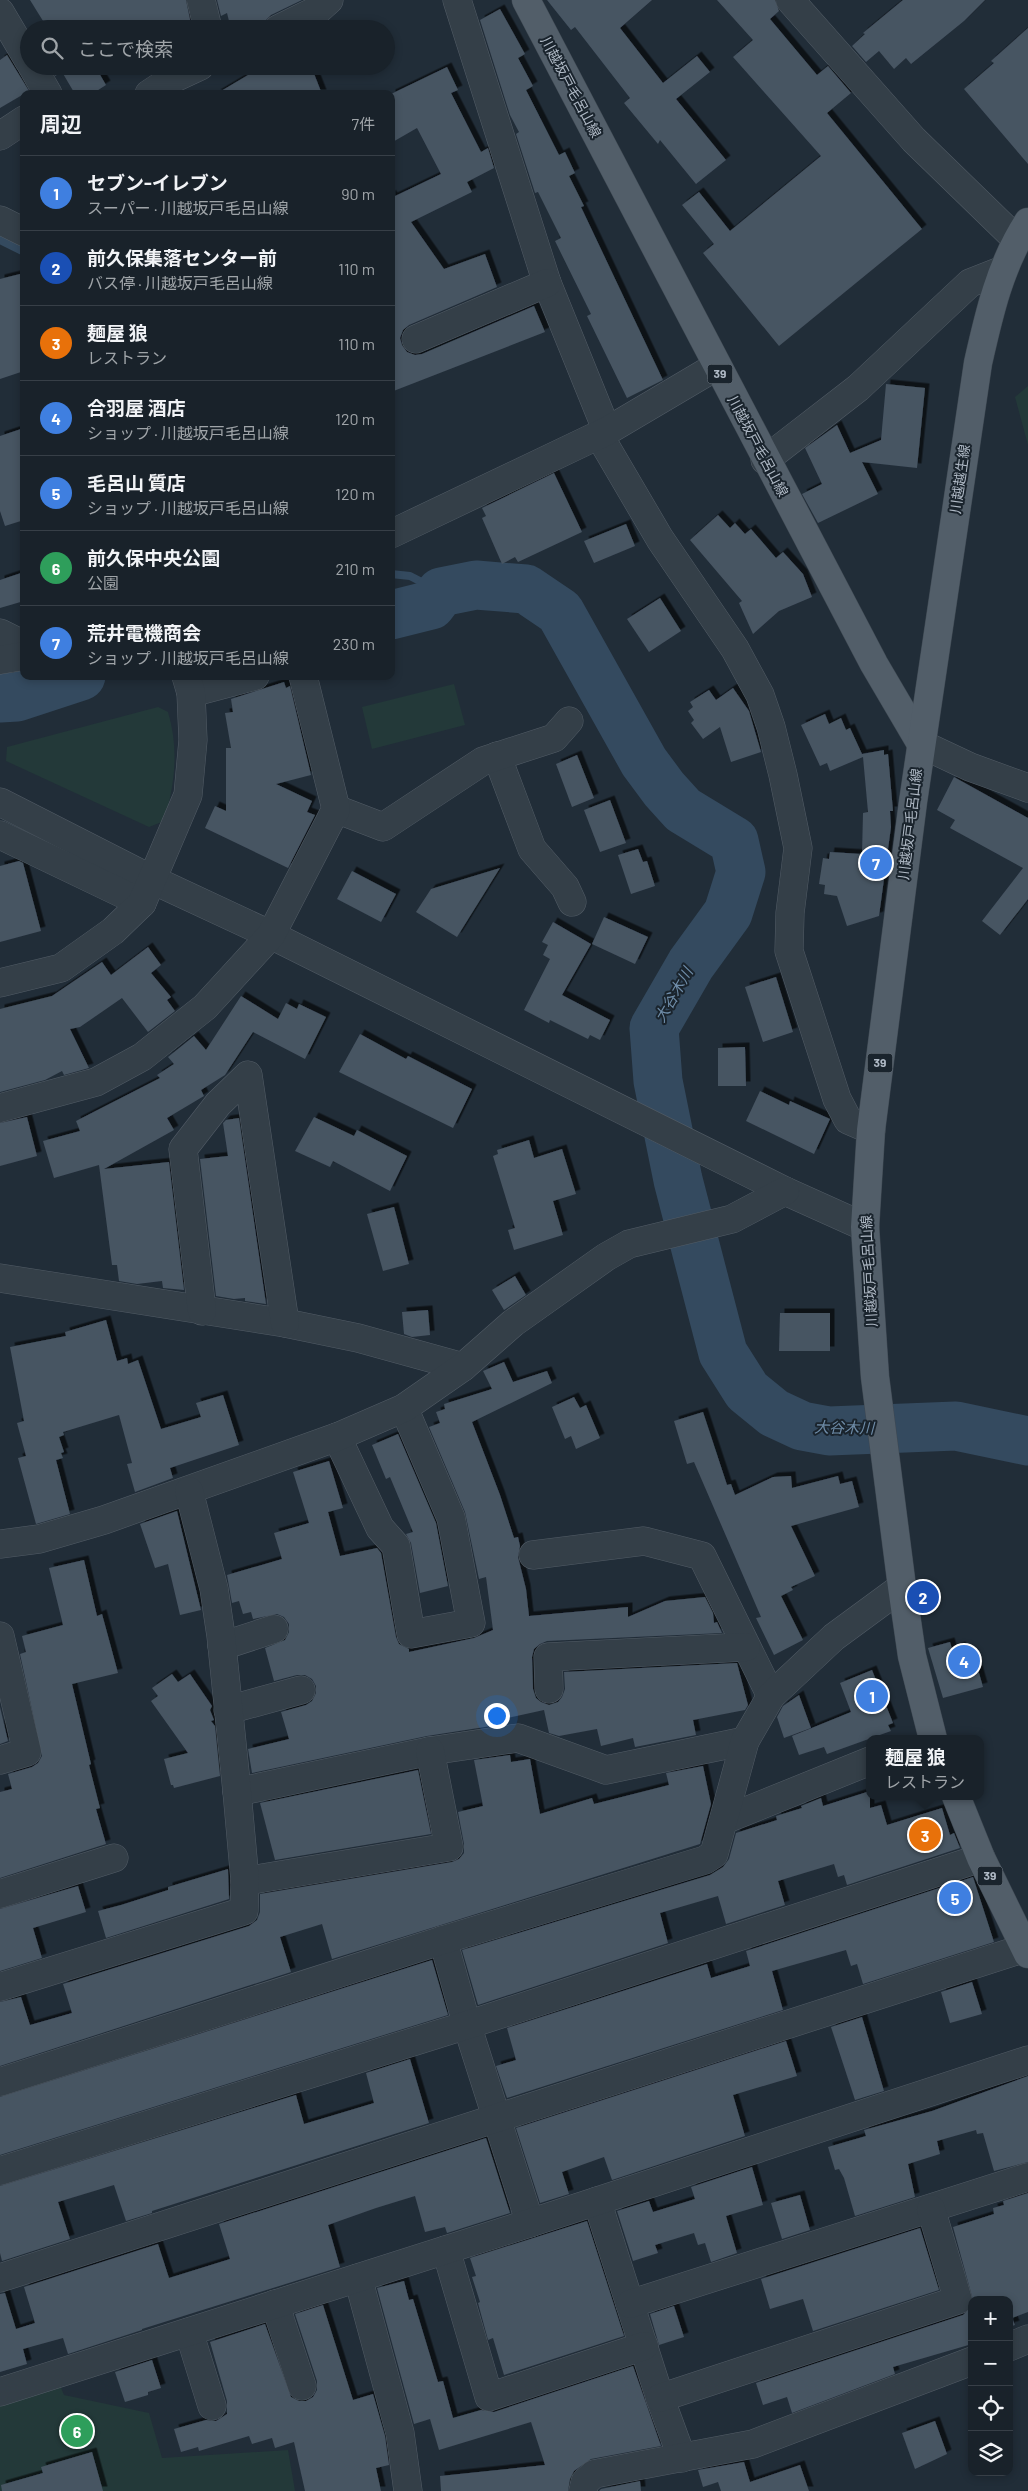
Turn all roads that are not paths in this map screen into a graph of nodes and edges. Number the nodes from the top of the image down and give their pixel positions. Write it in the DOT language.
graph roads {
  1 [pos="201,0"];
  2 [pos="329,0"];
  3 [pos="457,0"];
  4 [pos="526,0"];
  5 [pos="790,0"];
  6 [pos="0,12"];
  7 [pos="206,20"];
  8 [pos="296,20"];
  9 [pos="20,46"];
  10 [pos="37,75"];
  11 [pos="187,75"];
  12 [pos="166,89"];
  13 [pos="46,90"];
  14 [pos="20,123"];
  15 [pos="0,136"];
  16 [pos="0,220"];
  17 [pos="20,230"];
  18 [pos="1022,231"];
  19 [pos="1003,270"];
  20 [pos="547,283"];
  21 [pos="416,339"];
  22 [pos="717,366"];
  23 [pos="603,433"];
  24 [pos="765,460"];
  25 [pos="395,532"];
  26 [pos="0,633"];
  27 [pos="20,643"];
  28 [pos="20,657"];
  29 [pos="0,660"];
  30 [pos="217,680"];
  31 [pos="304,680"];
  32 [pos="188,683"];
  33 [pos="568,721"];
  34 [pos="921,744"];
  35 [pos="497,756"];
  36 [pos="1028,788"];
  37 [pos="0,802"];
  38 [pos="336,809"];
  39 [pos="0,836"];
  40 [pos="147,891"];
  41 [pos="572,902"];
  42 [pos="271,935"];
  43 [pos="0,982"];
  44 [pos="0,1108"];
  45 [pos="871,1130"];
  46 [pos="785,1191"];
  47 [pos="865,1227"];
  48 [pos="0,1278"];
  49 [pos="202,1311"];
  50 [pos="285,1323"];
  51 [pos="463,1367"];
  52 [pos="404,1408"];
  53 [pos="338,1437"];
  54 [pos="189,1491"];
  55 [pos="0,1544"];
  56 [pos="533,1555"];
  57 [pos="902,1587"];
  58 [pos="274,1630"];
  59 [pos="0,1636"];
  60 [pos="222,1646"];
  61 [pos="746,1647"];
  62 [pos="549,1689"];
  63 [pos="301,1690"];
  64 [pos="770,1696"];
  65 [pos="228,1710"];
  66 [pos="929,1735"];
  67 [pos="745,1742"];
  68 [pos="430,1750"];
  69 [pos="0,1760"];
  70 [pos="866,1763"];
  71 [pos="237,1792"];
  72 [pos="958,1800"];
  73 [pos="724,1820"];
  74 [pos="114,1858"];
  75 [pos="981,1858"];
  76 [pos="244,1881"];
  77 [pos="0,1894"];
  78 [pos="443,1940"];
  79 [pos="1027,1951"];
  80 [pos="0,1987"];
  81 [pos="467,2025"];
  82 [pos="1028,2060"];
  83 [pos="0,2082"];
  84 [pos="498,2118"];
  85 [pos="0,2171"];
  86 [pos="1028,2177"];
  87 [pos="598,2200"];
  88 [pos="931,2209"];
  89 [pos="530,2223"];
  90 [pos="446,2250"];
  91 [pos="0,2278"];
  92 [pos="358,2278"];
  93 [pos="274,2304"];
  94 [pos="630,2304"];
  95 [pos="189,2332"];
  96 [pos="1028,2339"];
  97 [pos="1013,2345"];
  98 [pos="644,2346"];
  99 [pos="968,2363"];
  100 [pos="302,2386"];
  101 [pos="0,2392"];
  102 [pos="660,2398"];
  103 [pos="212,2406"];
  104 [pos="682,2458"];
  105 [pos="408,2491"];
  106 [pos="583,2491"];
  1 -- 7 [label="street"];
  2 -- 8 [label="street"];
  3 -- 20 [label="street"];
  4 -- 22 [label="main road, 川越坂戸毛呂山線 / 39"];
  5 -- 18 [label="street"];
  6 -- 9 [label="street"];
  10 -- 13 [label="street"];
  11 -- 12 [label="street"];
  14 -- 15 [label="street"];
  16 -- 17 [label="street"];
  18 -- 19 [label="main road, 川越越生線"];
  19 -- 24 [label="street"];
  19 -- 34 [label="main road, 川越越生線"];
  20 -- 21 [label="street"];
  20 -- 23 [label="street"];
  22 -- 23 [label="street"];
  22 -- 24 [label="main road, 川越坂戸毛呂山線 / 39"];
  23 -- 25 [label="street"];
  23 -- 45 [label="street"];
  24 -- 34 [label="main road, 川越坂戸毛呂山線 / 39"];
  26 -- 27 [label="street"];
  28 -- 29 [label="street"];
  30 -- 32 [label="street"];
  31 -- 38 [label="street"];
  32 -- 40 [label="street"];
  33 -- 35 [label="street"];
  34 -- 36 [label="street"];
  34 -- 45 [label="main road, 川越坂戸毛呂山線 / 39"];
  35 -- 38 [label="street"];
  35 -- 41 [label="street"];
  37 -- 40 [label="street"];
  38 -- 42 [label="street"];
  39 -- 40 [label="street"];
  40 -- 42 [label="street"];
  40 -- 43 [label="street"];
  42 -- 44 [label="street"];
  42 -- 46 [label="street"];
  45 -- 47 [label="main road, 川越坂戸毛呂山線 / 39"];
  46 -- 47 [label="street"];
  46 -- 51 [label="street"];
  47 -- 57 [label="main road, 川越坂戸毛呂山線 / 39"];
  48 -- 49 [label="street"];
  49 -- 50 [label="street"];
  49 -- 50 [label="street"];
  50 -- 51 [label="street"];
  51 -- 52 [label="street"];
  52 -- 53 [label="street"];
  52 -- 53 [label="street"];
  53 -- 54 [label="street"];
  54 -- 55 [label="street"];
  54 -- 60 [label="street"];
  56 -- 61 [label="street"];
  57 -- 64 [label="street"];
  57 -- 66 [label="main road, 川越坂戸毛呂山線 / 39"];
  58 -- 60 [label="street"];
  59 -- 69 [label="street"];
  60 -- 65 [label="street"];
  61 -- 62 [label="street"];
  61 -- 64 [label="street"];
  63 -- 65 [label="street"];
  64 -- 67 [label="street"];
  65 -- 71 [label="street"];
  67 -- 68 [label="street"];
  67 -- 73 [label="street"];
  68 -- 71 [label="street"];
  68 -- 76 [label="street"];
  70 -- 73 [label="street"];
  71 -- 76 [label="street"];
  72 -- 75 [label="main road, 39"];
  73 -- 78 [label="street"];
  74 -- 77 [label="street"];
  75 -- 79 [label="main road, 39"];
  75 -- 81 [label="street"];
  76 -- 80 [label="street"];
  78 -- 81 [label="street"];
  78 -- 83 [label="street"];
  79 -- 84 [label="street"];
  81 -- 84 [label="street"];
  81 -- 85 [label="street"];
  82 -- 87 [label="street"];
  84 -- 89 [label="street"];
  84 -- 91 [label="street"];
  86 -- 88 [label="street"];
  87 -- 89 [label="street"];
  87 -- 94 [label="street"];
  88 -- 94 [label="street"];
  88 -- 102 [label="street"];
  89 -- 90 [label="street"];
  90 -- 92 [label="street"];
  90 -- 98 [label="street"];
  92 -- 93 [label="street"];
  92 -- 105 [label="street"];
  93 -- 95 [label="street"];
  93 -- 100 [label="street"];
  94 -- 98 [label="street"];
  95 -- 101 [label="street"];
  95 -- 103 [label="street"];
  96 -- 97 [label="street"];
  98 -- 102 [label="street"];
  99 -- 104 [label="street"];
  102 -- 104 [label="street"];
  104 -- 106 [label="street"];
}
